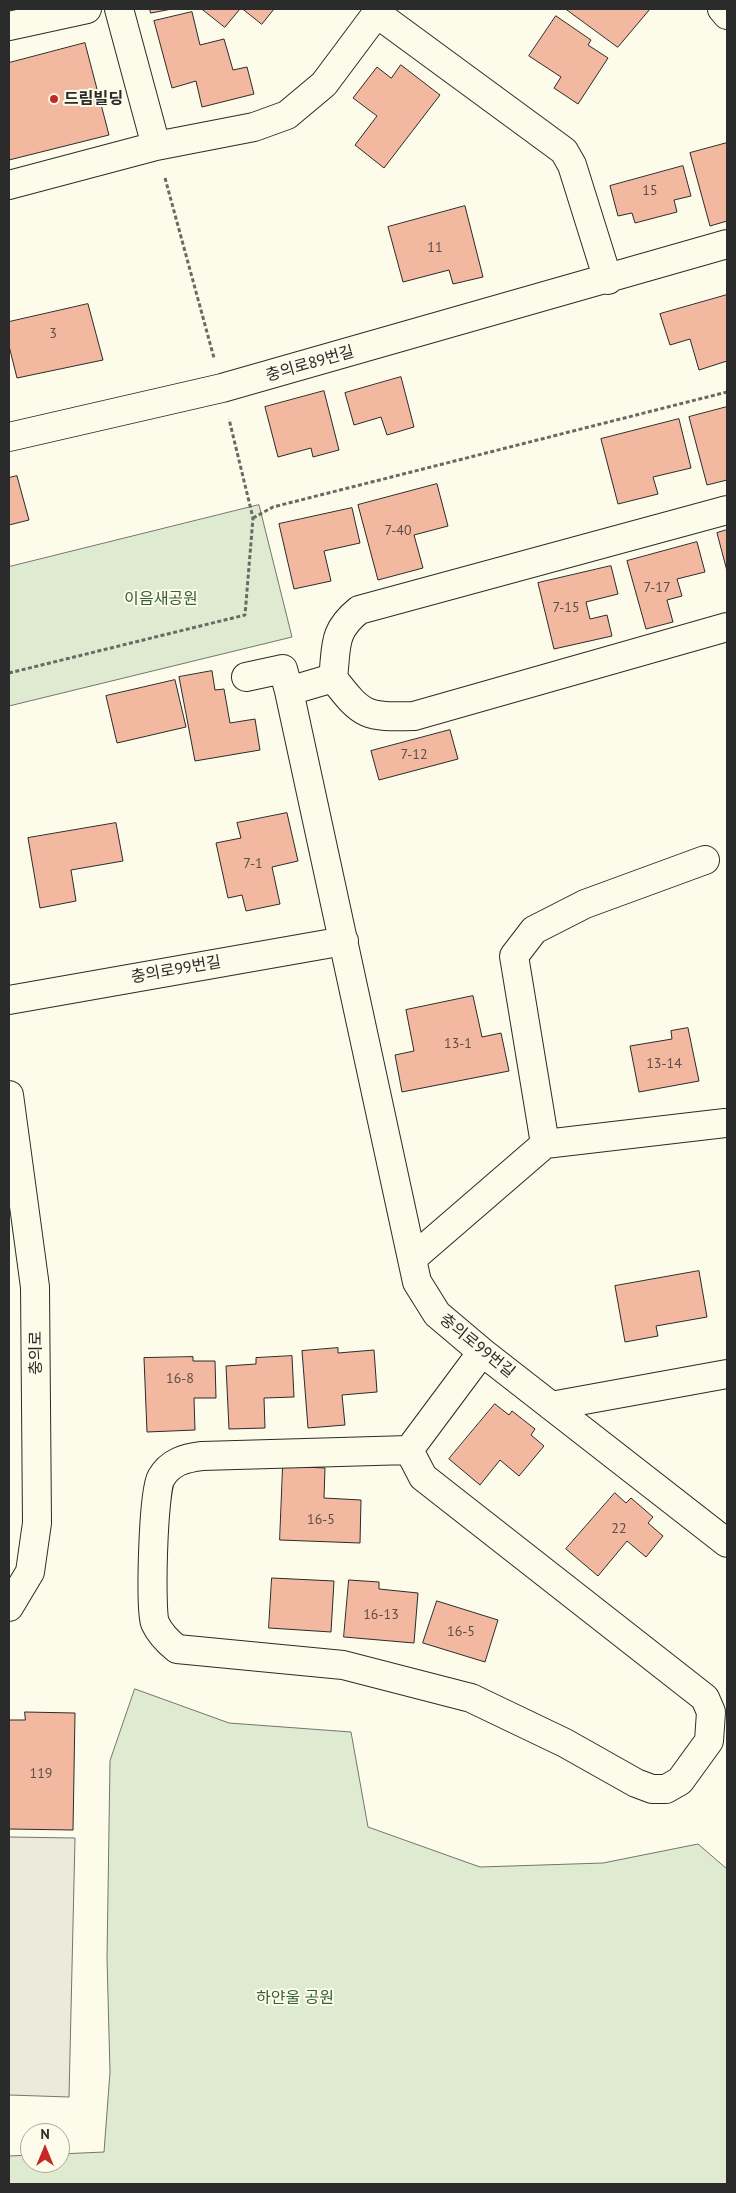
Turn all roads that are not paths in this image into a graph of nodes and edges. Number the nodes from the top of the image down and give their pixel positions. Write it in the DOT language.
graph roads {
  1 [pos="87,9"];
  2 [pos="119,9"];
  3 [pos="722,9"];
  4 [pos="378,11"];
  5 [pos="727,15"];
  6 [pos="9,26"];
  7 [pos="156,146"];
  8 [pos="9,185"];
  9 [pos="727,244"];
  10 [pos="608,280"];
  11 [pos="9,437"];
  12 [pos="727,510"];
  13 [pos="727,627"];
  14 [pos="246,678"];
  15 [pos="333,678"];
  16 [pos="289,691"];
  17 [pos="705,860"];
  18 [pos="344,941"];
  19 [pos="9,1000"];
  20 [pos="9,1095"];
  21 [pos="725,1123"];
  22 [pos="545,1144"];
  23 [pos="412,1258"];
  24 [pos="482,1352"];
  25 [pos="727,1374"];
  26 [pos="552,1406"];
  27 [pos="409,1450"];
  28 [pos="727,1543"];
  29 [pos="9,1607"];
  1 -- 6 [label="street"];
  2 -- 7 [label="street"];
  3 -- 5 [label="street"];
  4 -- 7 [label="street"];
  4 -- 10 [label="street"];
  7 -- 8 [label="street"];
  9 -- 10 [label="street, 충의로89번길"];
  10 -- 11 [label="street, 충의로89번길"];
  12 -- 15 [label="street"];
  13 -- 15 [label="street"];
  14 -- 16 [label="street, 충의로99번길"];
  15 -- 16 [label="street"];
  16 -- 18 [label="street, 충의로99번길"];
  17 -- 22 [label="street"];
  18 -- 19 [label="street, 충의로99번길"];
  18 -- 23 [label="street, 충의로99번길"];
  20 -- 29 [label="street, 충의로"];
  21 -- 22 [label="street"];
  22 -- 23 [label="street"];
  23 -- 24 [label="street, 충의로99번길"];
  24 -- 26 [label="street, 충의로99번길"];
  24 -- 27 [label="street"];
  25 -- 26 [label="street"];
  26 -- 28 [label="street, 충의로99번길"];
  27 -- 27 [label="street"];
}
